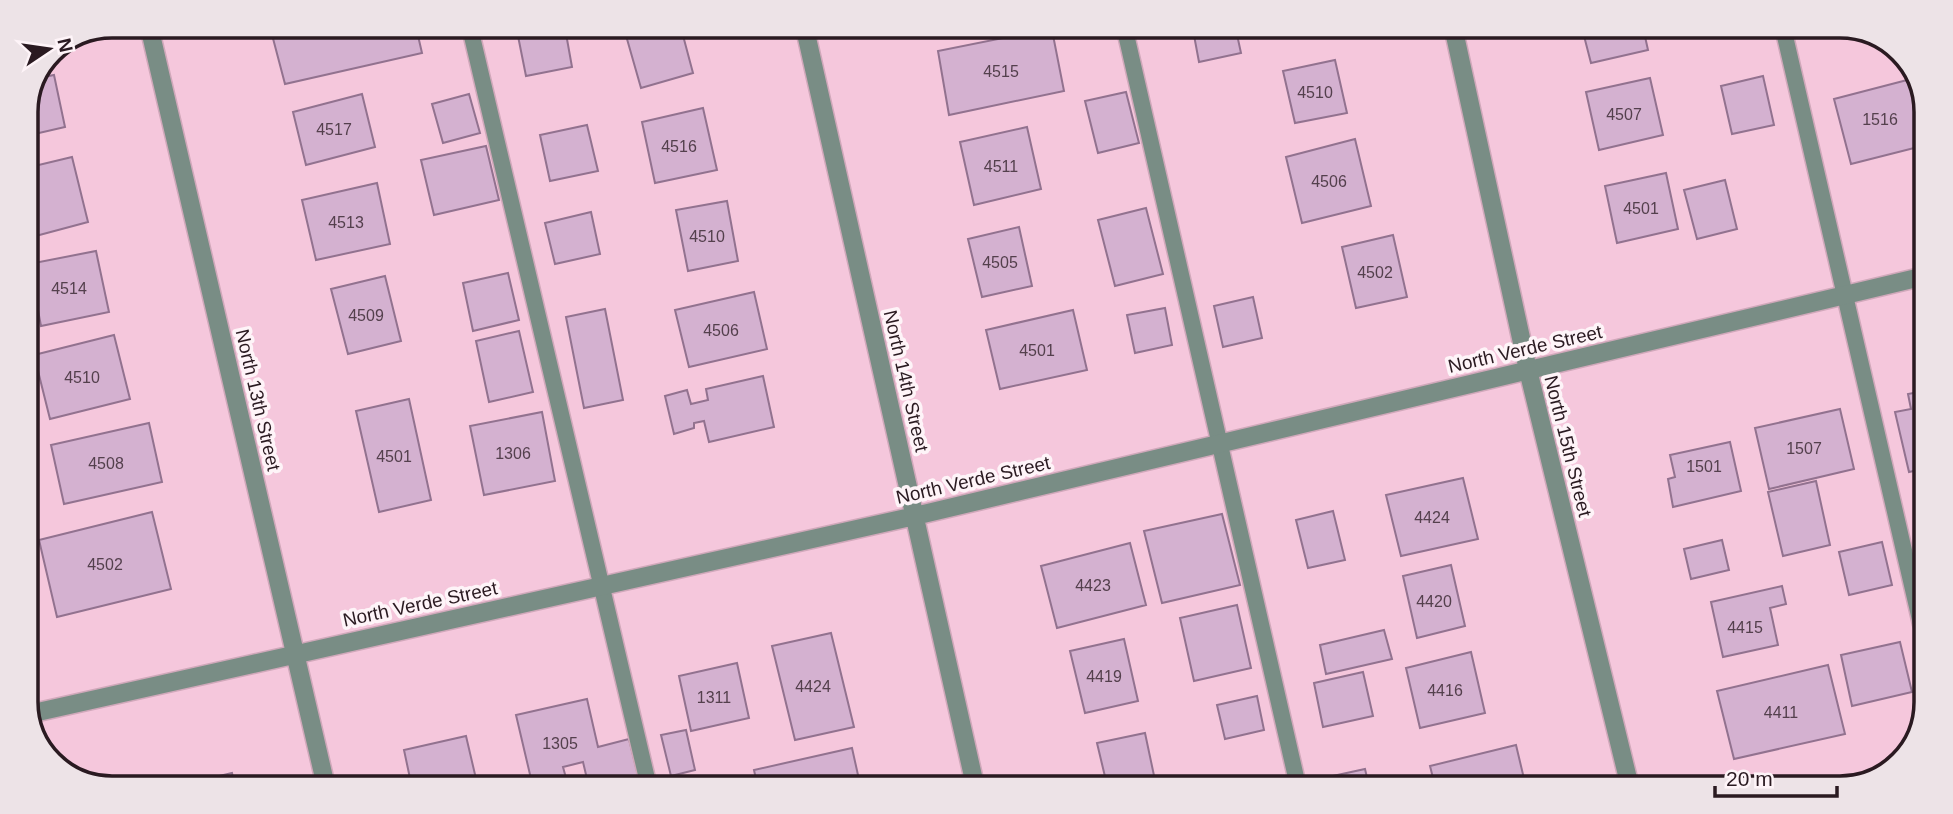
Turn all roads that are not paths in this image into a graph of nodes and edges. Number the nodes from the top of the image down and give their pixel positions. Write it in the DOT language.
graph roads {
  1 [pos="152,39"];
  2 [pos="473,39"];
  3 [pos="806,39"];
  4 [pos="1127,39"];
  5 [pos="1456,39"];
  6 [pos="1786,39"];
  7 [pos="1914,279"];
  8 [pos="1843,295"];
  9 [pos="1528,370"];
  10 [pos="1219,443"];
  11 [pos="915,516"];
  12 [pos="601,585"];
  13 [pos="1914,591"];
  14 [pos="295,653"];
  15 [pos="40,712"];
  16 [pos="324,776"];
  17 [pos="646,776"];
  18 [pos="973,776"];
  19 [pos="1296,776"];
  20 [pos="1627,776"];
  1 -- 14 [label="street, North 13th Street"];
  2 -- 12 [label="lane"];
  3 -- 11 [label="street, North 14th Street"];
  4 -- 10 [label="lane"];
  5 -- 9 [label="street, North 15th Street"];
  6 -- 8 [label="lane"];
  7 -- 8 [label="street, North Verde Street"];
  8 -- 9 [label="street, North Verde Street"];
  8 -- 13 [label="lane"];
  9 -- 10 [label="street, North Verde Street"];
  9 -- 20 [label="street, North 15th Street"];
  10 -- 11 [label="street, North Verde Street"];
  10 -- 19 [label="lane"];
  11 -- 12 [label="street, North Verde Street"];
  11 -- 18 [label="street, North 14th Street"];
  12 -- 14 [label="street, North Verde Street"];
  12 -- 17 [label="lane"];
  14 -- 15 [label="street, North Verde Street"];
  14 -- 16 [label="street, North 13th Street"];
}
